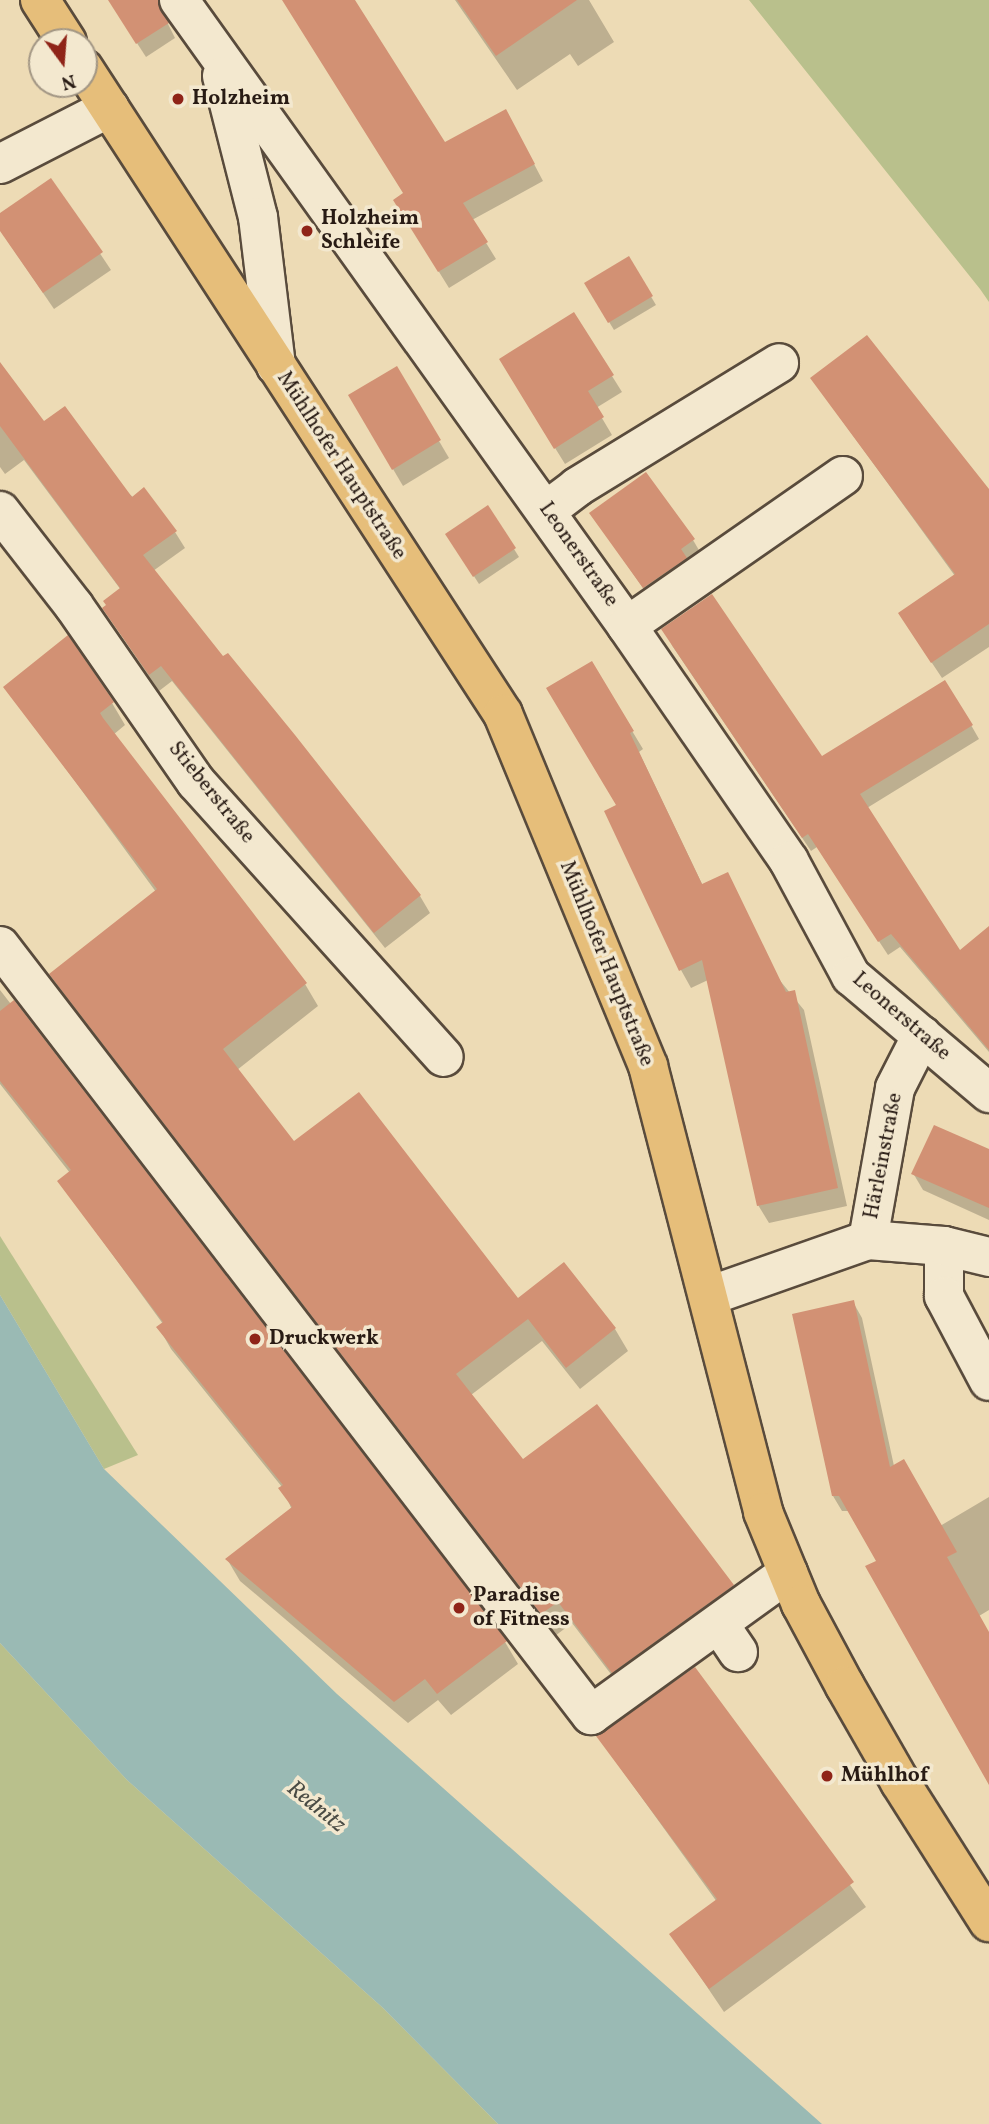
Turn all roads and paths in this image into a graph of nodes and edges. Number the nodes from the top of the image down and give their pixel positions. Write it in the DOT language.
graph roads {
  1 [pos="40,0"];
  2 [pos="187,3"];
  3 [pos="58,28"];
  4 [pos="217,56"];
  5 [pos="98,91"];
  6 [pos="109,108"];
  7 [pos="0,164"];
  8 [pos="779,363"];
  9 [pos="276,366"];
  10 [pos="843,476"];
  11 [pos="547,510"];
  12 [pos="0,511"];
  13 [pos="627,626"];
  14 [pos="0,946"];
  15 [pos="922,1035"];
  16 [pos="444,1057"];
  17 [pos="989,1093"];
  18 [pos="869,1240"];
  19 [pos="944,1246"];
  20 [pos="989,1257"];
  21 [pos="709,1296"];
  22 [pos="989,1381"];
  23 [pos="788,1573"];
  24 [pos="989,1922"];
  1 -- 3 [label="main road"];
  2 -- 4 [label="street, Leonerstraße"];
  4 -- 9 [label="street"];
  4 -- 11 [label="street, Leonerstraße"];
  5 -- 6 [label="main road, Mühlhofer Hauptstraße"];
  6 -- 7 [label="street"];
  6 -- 9 [label="main road, Mühlhofer Hauptstraße"];
  8 -- 11 [label="street"];
  9 -- 21 [label="main road, Mühlhofer Hauptstraße"];
  10 -- 13 [label="street"];
  11 -- 13 [label="street, Leonerstraße"];
  12 -- 16 [label="street, Stieberstraße"];
  13 -- 15 [label="street, Leonerstraße"];
  14 -- 23 [label="street"];
  15 -- 17 [label="street, Leonerstraße"];
  15 -- 18 [label="street, Härleinstraße"];
  18 -- 19 [label="street"];
  18 -- 21 [label="street"];
  19 -- 20 [label="street"];
  19 -- 22 [label="street"];
  21 -- 23 [label="main road, Mühlhofer Hauptstraße"];
  23 -- 24 [label="main road, Mühlhofer Hauptstraße"];
}
